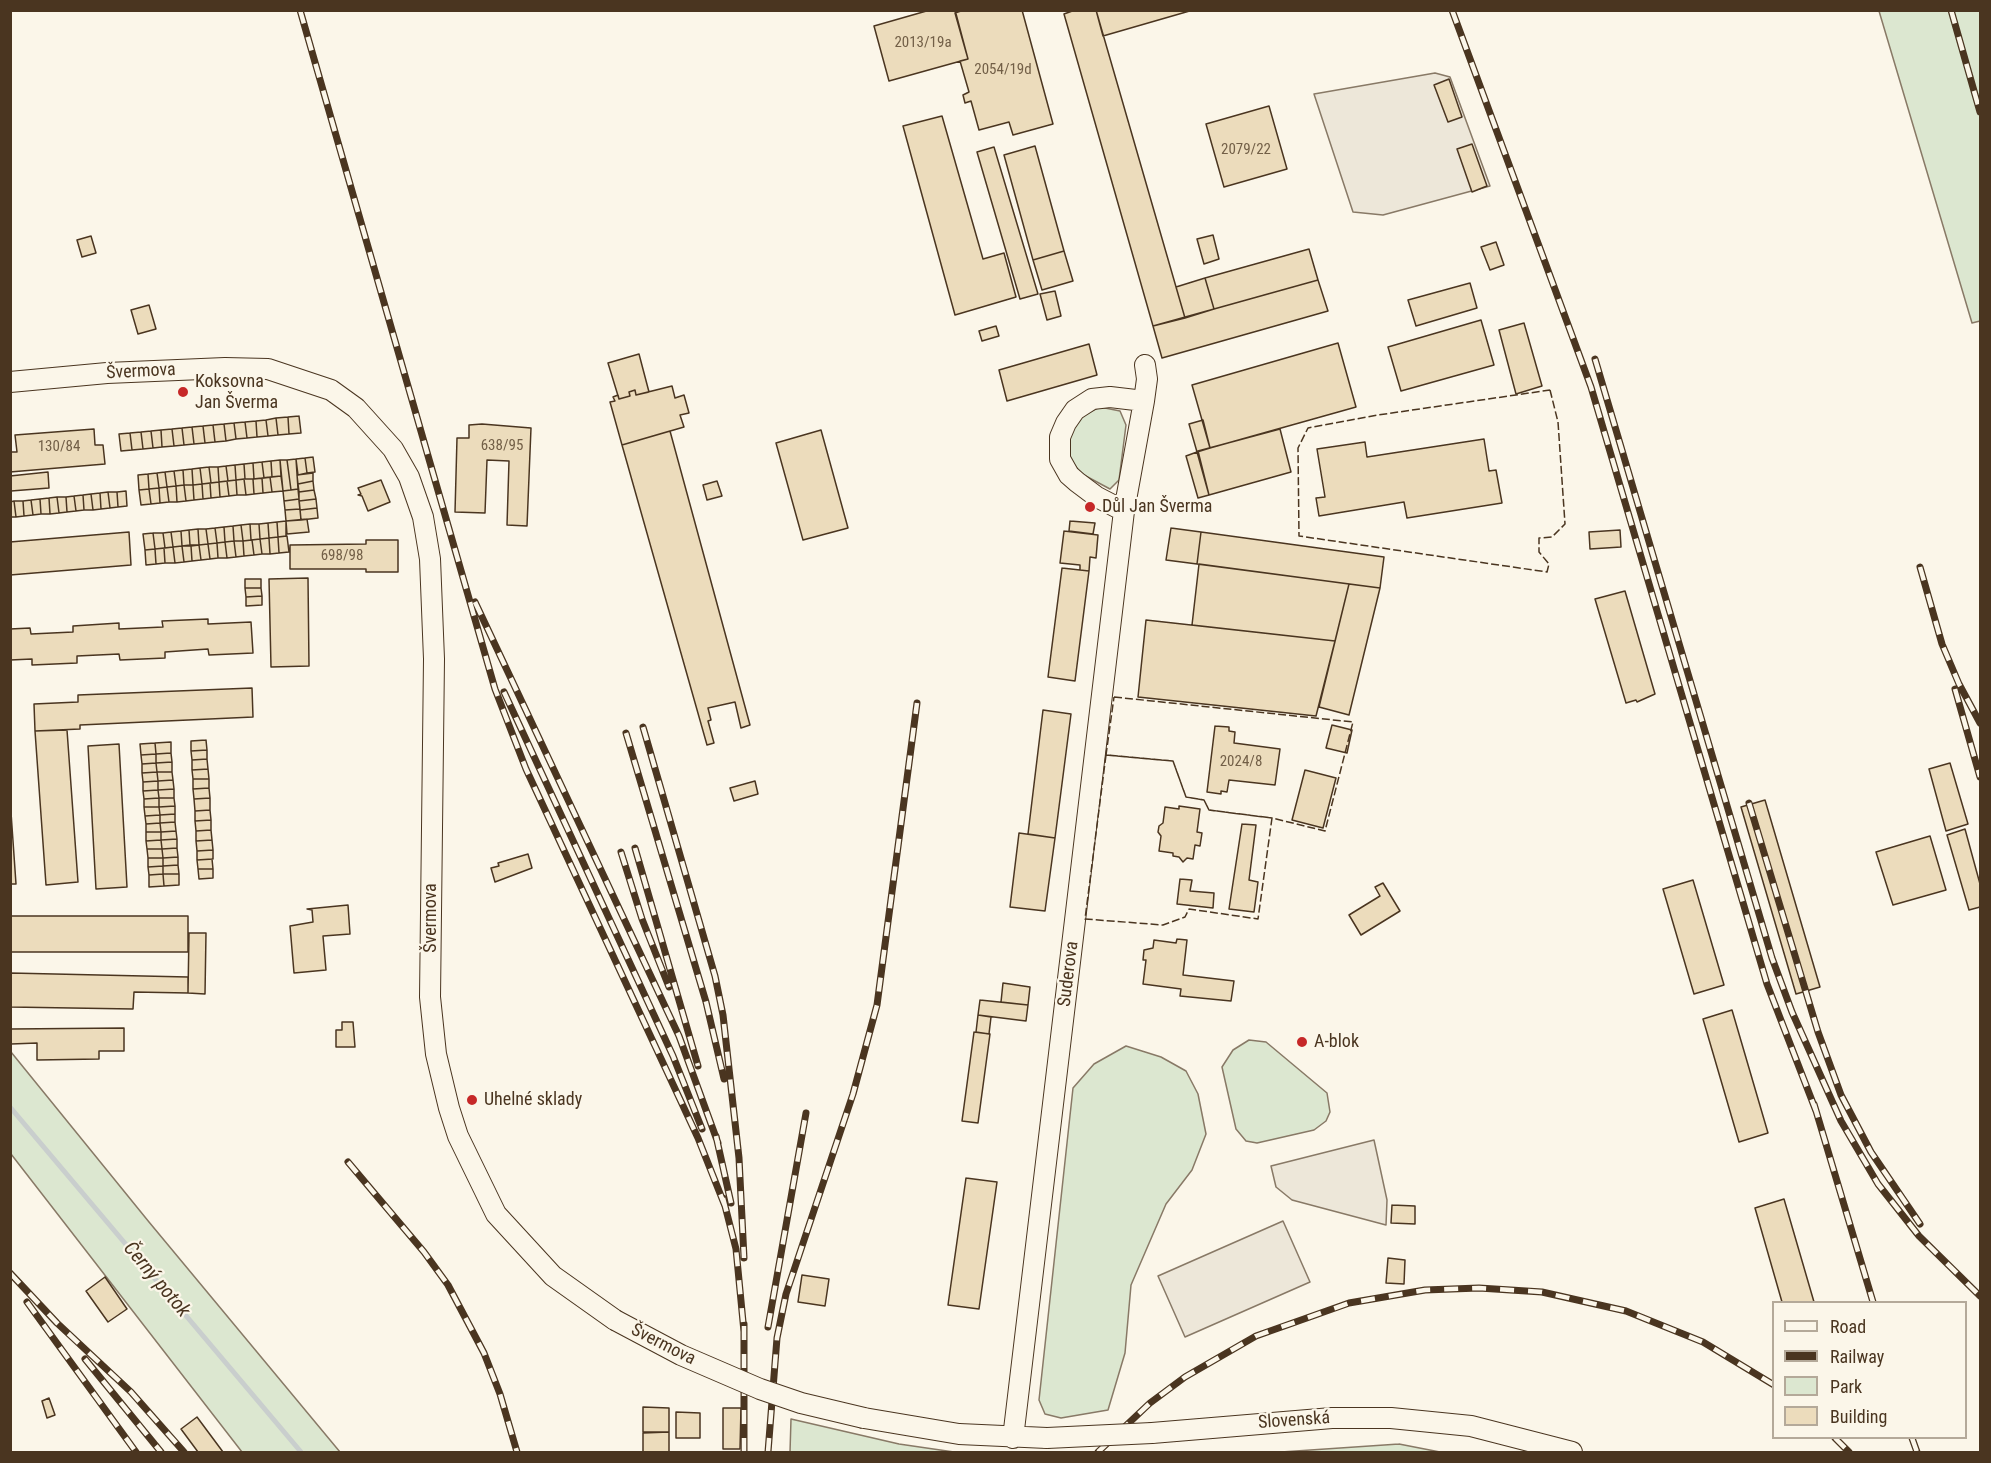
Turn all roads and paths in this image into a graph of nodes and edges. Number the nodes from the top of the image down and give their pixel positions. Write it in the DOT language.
graph roads {
  1 [pos="1145,365"];
  2 [pos="10,382"];
  3 [pos="1144,401"];
  4 [pos="1124,511"];
  5 [pos="1013,1438"];
  6 [pos="1572,1452"];
  1 -- 3 [label="street, Suderova"];
  2 -- 5 [label="street, Švermova, bridge"];
  3 -- 4 [label="street, Suderova"];
  3 -- 4 [label="street"];
  4 -- 5 [label="street, Suderova"];
  5 -- 6 [label="street, Slovenská, bridge"];
}
